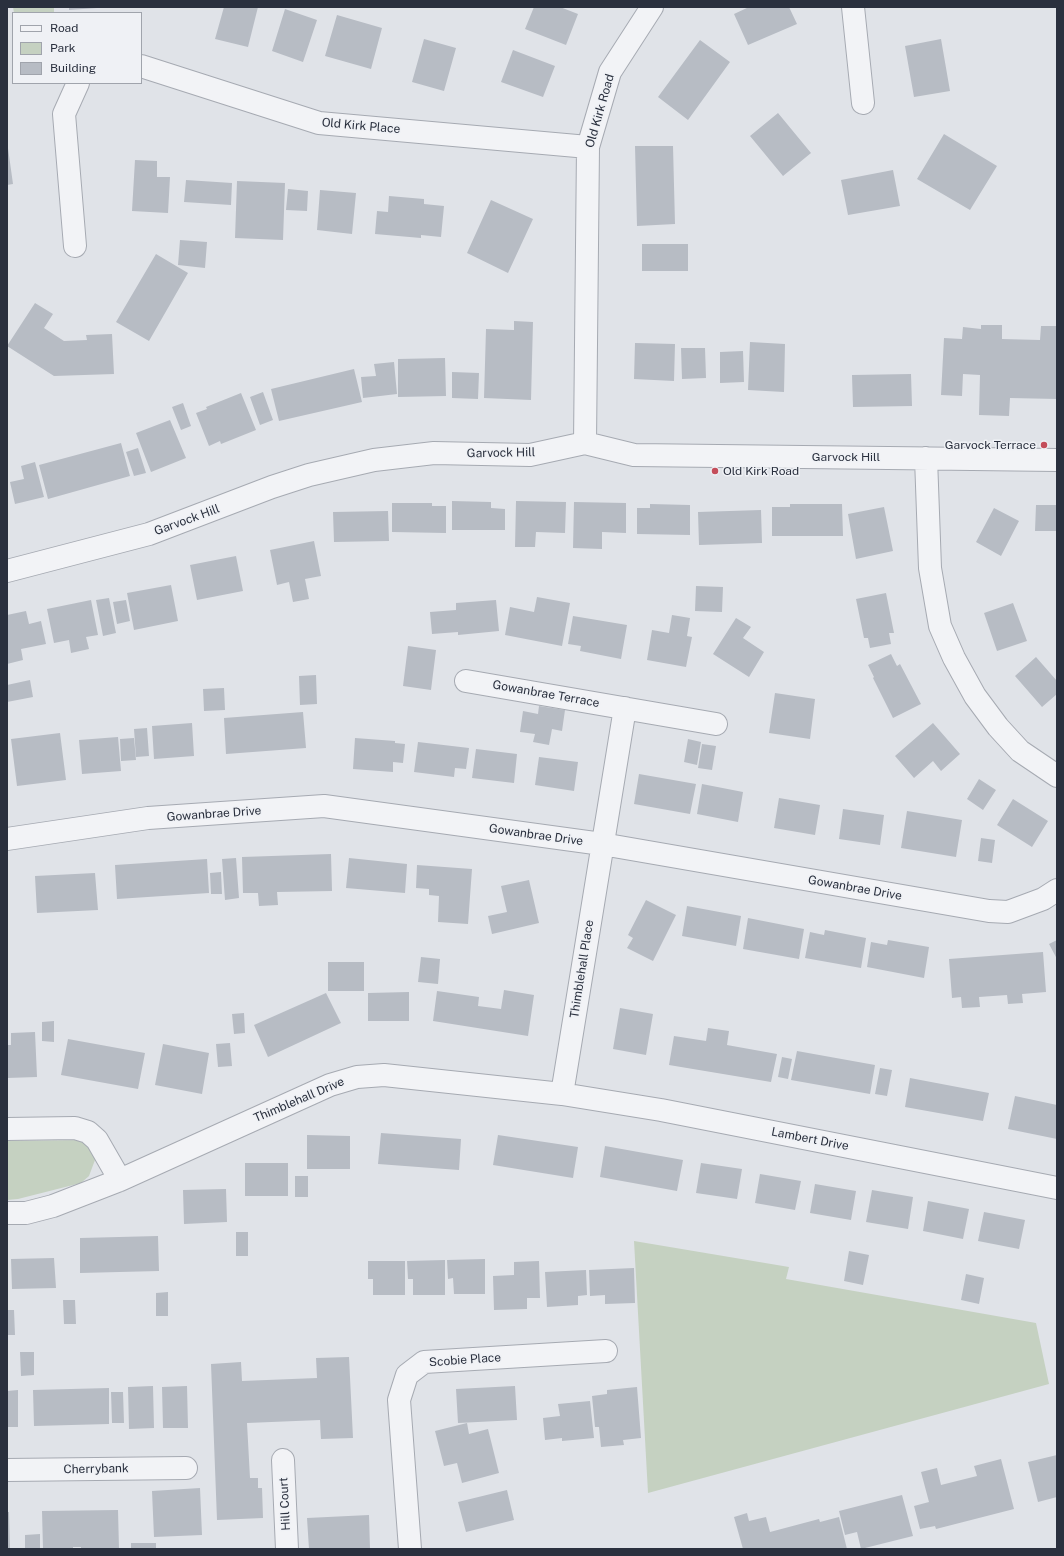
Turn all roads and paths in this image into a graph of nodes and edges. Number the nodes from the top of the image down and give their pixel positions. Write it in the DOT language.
graph roads {
  1 [pos="652,7"];
  2 [pos="853,7"];
  3 [pos="142,66"];
  4 [pos="78,84"];
  5 [pos="863,103"];
  6 [pos="588,146"];
  7 [pos="75,246"];
  8 [pos="585,443"];
  9 [pos="926,458"];
  10 [pos="1057,460"];
  11 [pos="7,572"];
  12 [pos="466,681"];
  13 [pos="625,708"];
  14 [pos="716,724"];
  15 [pos="1057,776"];
  16 [pos="7,839"];
  17 [pos="602,844"];
  18 [pos="1057,890"];
  19 [pos="562,1094"];
  20 [pos="7,1129"];
  21 [pos="120,1180"];
  22 [pos="1057,1188"];
  23 [pos="7,1213"];
  24 [pos="606,1351"];
  25 [pos="283,1460"];
  26 [pos="186,1468"];
  27 [pos="7,1470"];
  28 [pos="287,1549"];
  29 [pos="410,1549"];
  1 -- 6 [label="street, Old Kirk Road"];
  2 -- 5 [label="street"];
  3 -- 6 [label="street, Old Kirk Place"];
  4 -- 7 [label="street"];
  6 -- 8 [label="street, Old Kirk Road"];
  8 -- 9 [label="street, Garvock Hill"];
  8 -- 11 [label="street, Garvock Hill"];
  9 -- 10 [label="street, Garvock Hill"];
  9 -- 15 [label="street"];
  12 -- 13 [label="street, Gowanbrae Terrace"];
  13 -- 14 [label="street, Gowanbrae Terrace"];
  13 -- 17 [label="street"];
  16 -- 17 [label="street, Gowanbrae Drive"];
  17 -- 18 [label="street, Gowanbrae Drive"];
  17 -- 19 [label="street, Thimblehall Place"];
  19 -- 21 [label="street, Thimblehall Drive"];
  19 -- 22 [label="street, Lambert Drive"];
  20 -- 21 [label="street"];
  21 -- 23 [label="street, Thimblehall Drive"];
  24 -- 29 [label="street, Scobie Place"];
  25 -- 28 [label="street, Hill Court"];
  26 -- 27 [label="street, Cherrybank"];
}
